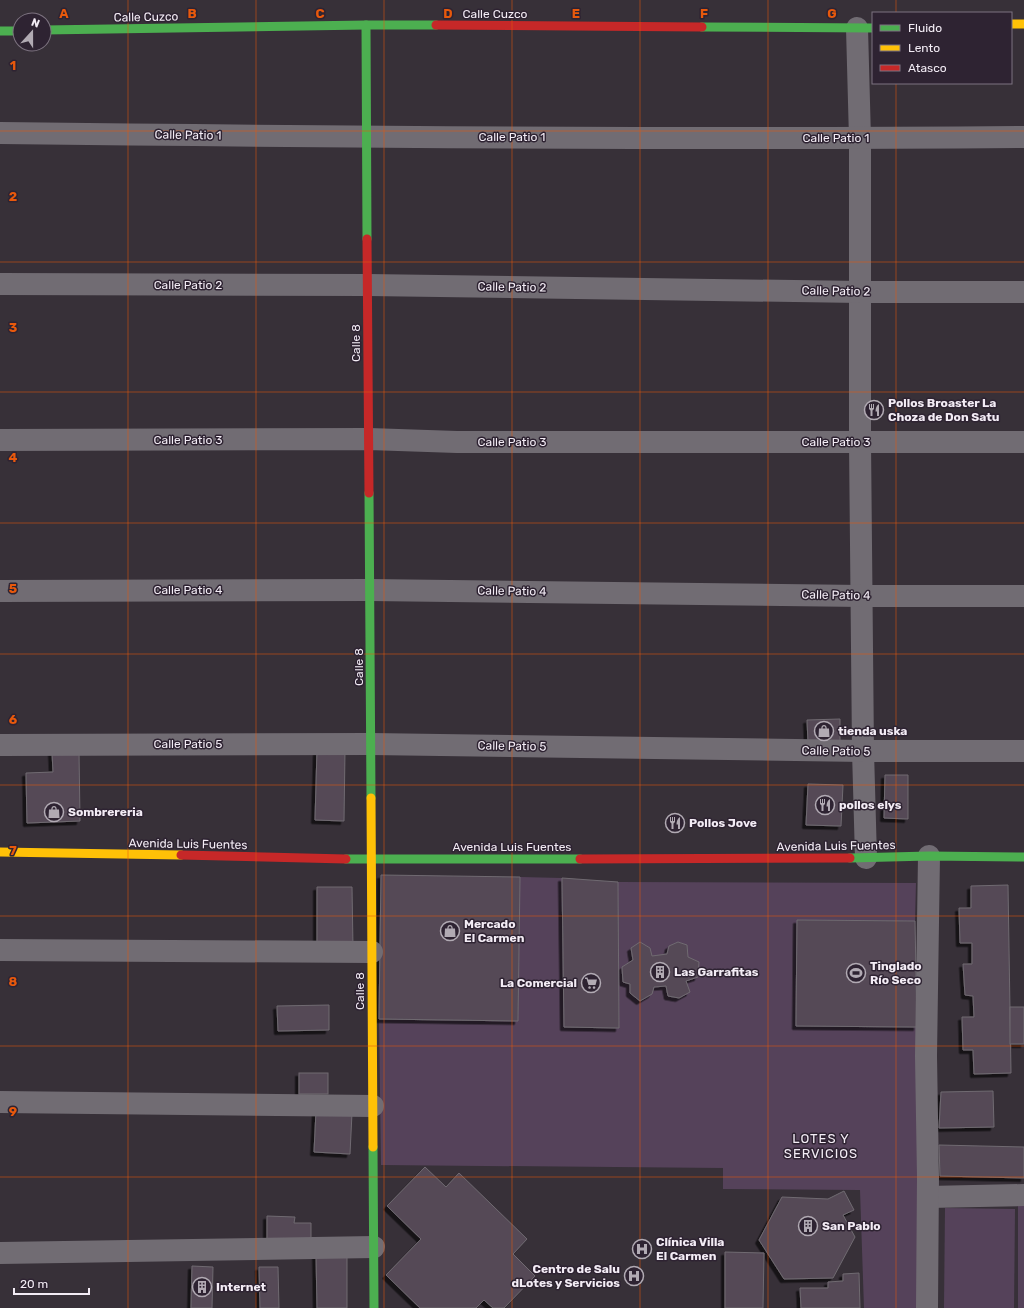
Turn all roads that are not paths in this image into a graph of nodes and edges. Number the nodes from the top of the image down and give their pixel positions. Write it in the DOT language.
graph roads {
  1 [pos="1012,24"];
  2 [pos="1024,24"];
  3 [pos="366,25"];
  4 [pos="865,28"];
  5 [pos="52,30"];
  6 [pos="0,31"];
  7 [pos="12,31"];
  8 [pos="0,133"];
  9 [pos="367,137"];
  10 [pos="1024,137"];
  11 [pos="860,138"];
  12 [pos="0,284"];
  13 [pos="368,285"];
  14 [pos="860,292"];
  15 [pos="1024,292"];
  16 [pos="369,439"];
  17 [pos="0,440"];
  18 [pos="860,442"];
  19 [pos="1024,442"];
  20 [pos="370,590"];
  21 [pos="0,591"];
  22 [pos="862,596"];
  23 [pos="1024,596"];
  24 [pos="371,744"];
  25 [pos="0,745"];
  26 [pos="863,751"];
  27 [pos="1024,751"];
  28 [pos="0,852"];
  29 [pos="929,856"];
  30 [pos="1024,857"];
  31 [pos="866,858"];
  32 [pos="371,859"];
  33 [pos="0,950"];
  34 [pos="372,952"];
  35 [pos="0,1102"];
  36 [pos="373,1106"];
  37 [pos="1024,1195"];
  38 [pos="928,1197"];
  39 [pos="374,1247"];
  40 [pos="0,1253"];
  41 [pos="374,1308"];
  42 [pos="927,1308"];
  1 -- 2 [label="street"];
  3 -- 4 [label="street, Calle Cuzco"];
  3 -- 5 [label="street, Calle Cuzco"];
  3 -- 9 [label="street, Calle 8"];
  4 -- 11 [label="street"];
  6 -- 7 [label="street"];
  8 -- 9 [label="street, Calle Patio 1"];
  9 -- 11 [label="street, Calle Patio 1"];
  9 -- 13 [label="street, Calle 8"];
  10 -- 11 [label="street, Calle Patio 1"];
  11 -- 14 [label="street"];
  12 -- 13 [label="street, Calle Patio 2"];
  13 -- 14 [label="street, Calle Patio 2"];
  13 -- 16 [label="street, Calle 8"];
  14 -- 15 [label="street, Calle Patio 2"];
  14 -- 18 [label="street"];
  16 -- 17 [label="street, Calle Patio 3"];
  16 -- 18 [label="street, Calle Patio 3"];
  16 -- 20 [label="street, Calle 8"];
  18 -- 19 [label="street, Calle Patio 3"];
  18 -- 22 [label="street"];
  20 -- 21 [label="street, Calle Patio 4"];
  20 -- 22 [label="street, Calle Patio 4"];
  20 -- 24 [label="street, Calle 8"];
  22 -- 23 [label="street, Calle Patio 4"];
  22 -- 26 [label="street"];
  24 -- 25 [label="street, Calle Patio 5"];
  24 -- 26 [label="street, Calle Patio 5"];
  24 -- 32 [label="street, Calle 8"];
  26 -- 27 [label="street, Calle Patio 5"];
  26 -- 31 [label="street"];
  28 -- 32 [label="street, Avenida Luis Fuentes"];
  29 -- 30 [label="street, Avenida Luis Fuentes"];
  29 -- 31 [label="street, Avenida Luis Fuentes"];
  29 -- 38 [label="street"];
  31 -- 32 [label="street, Avenida Luis Fuentes"];
  32 -- 34 [label="street, Calle 8"];
  33 -- 34 [label="street"];
  34 -- 36 [label="street, Calle 8"];
  35 -- 36 [label="street"];
  36 -- 39 [label="street, Calle 8"];
  37 -- 38 [label="street"];
  38 -- 42 [label="street"];
  39 -- 40 [label="street"];
  39 -- 41 [label="street, Calle 8"];
}
